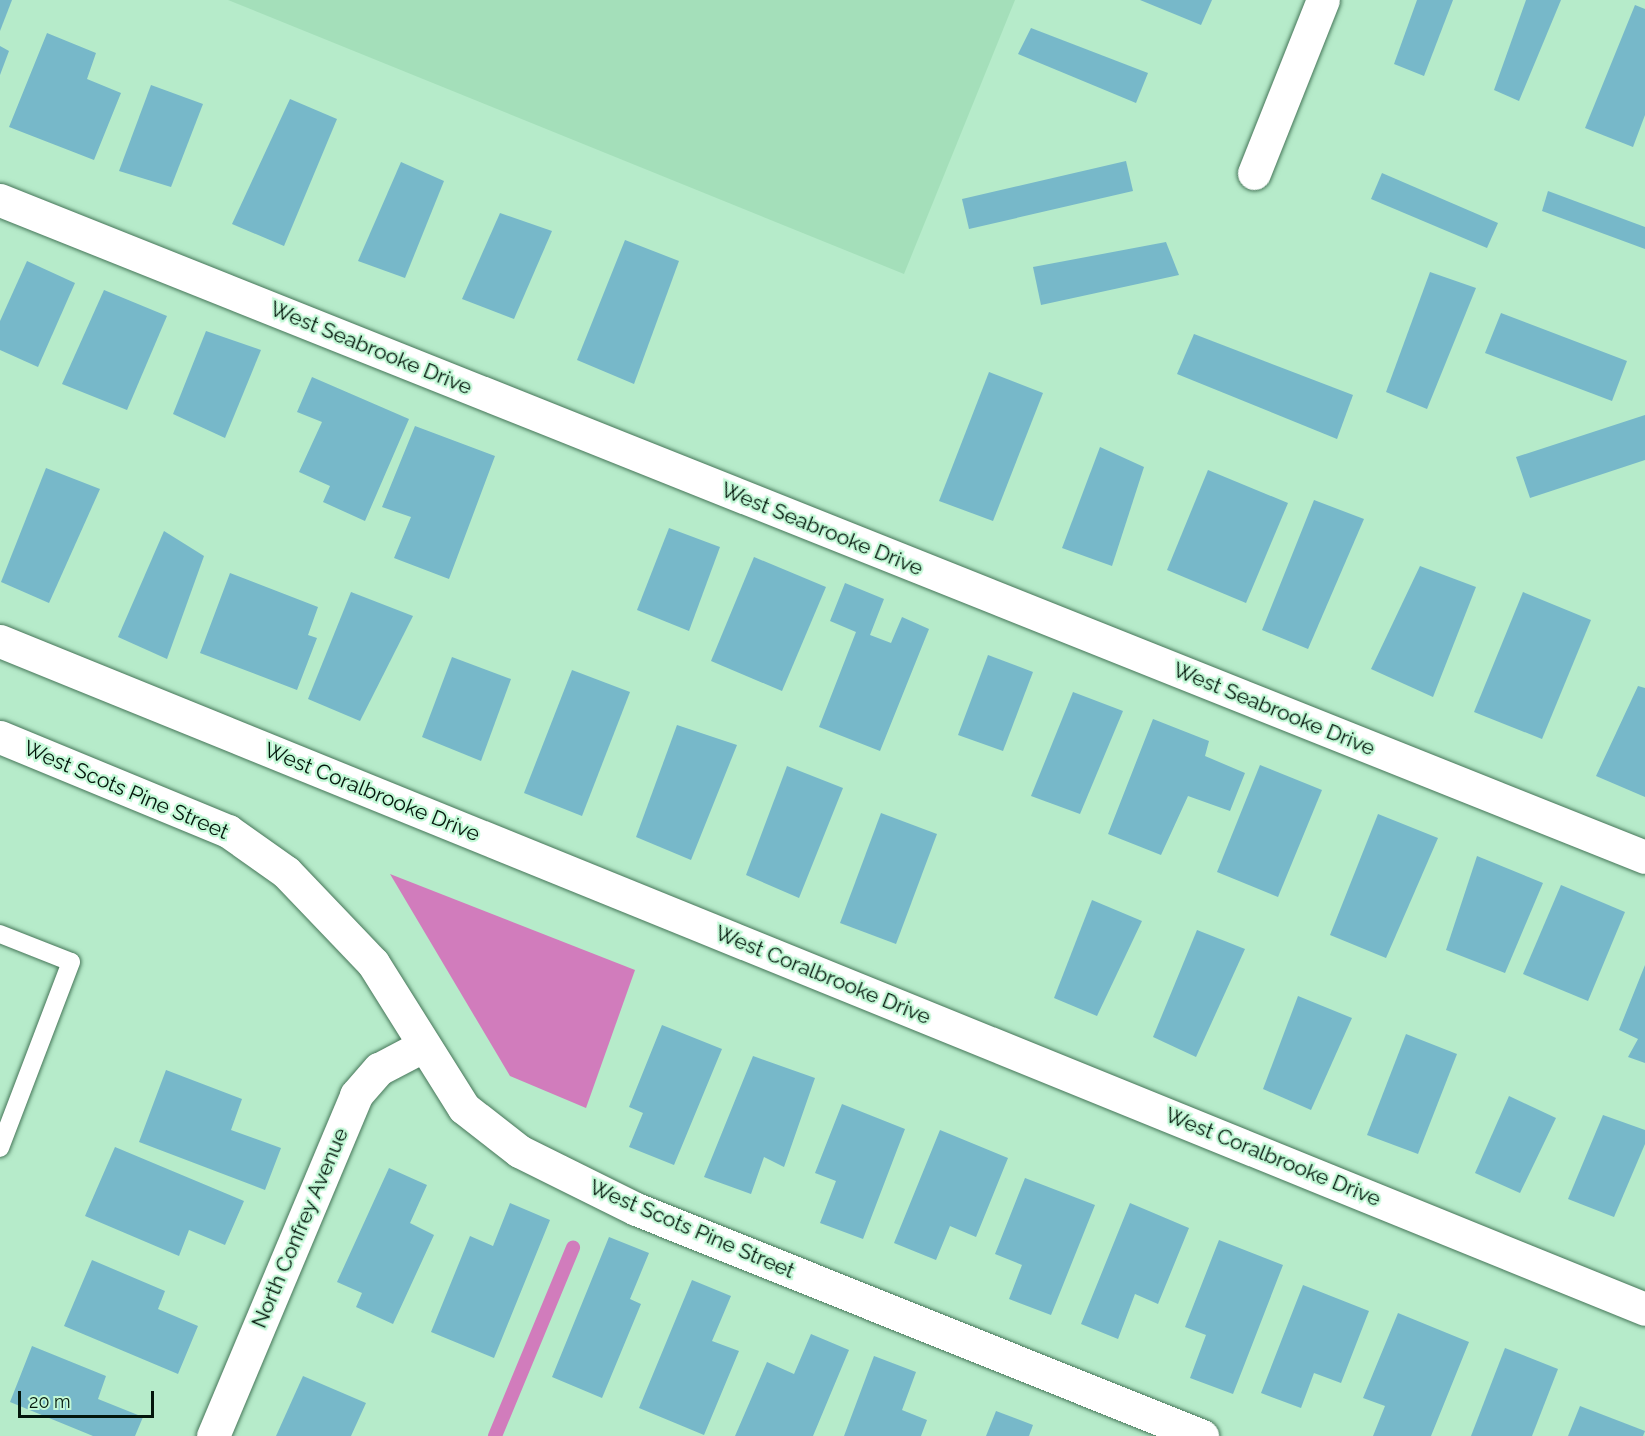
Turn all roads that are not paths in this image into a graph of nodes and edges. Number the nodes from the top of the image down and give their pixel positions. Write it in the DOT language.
graph roads {
  1 [pos="1323,0"];
  2 [pos="1254,173"];
  3 [pos="0,200"];
  4 [pos="0,640"];
  5 [pos="0,737"];
  6 [pos="1645,857"];
  7 [pos="0,934"];
  8 [pos="421,1047"];
  9 [pos="0,1148"];
  10 [pos="1645,1309"];
  11 [pos="213,1436"];
  12 [pos="1202,1436"];
  1 -- 2 [label="street"];
  3 -- 6 [label="street, West Seabrooke Drive"];
  4 -- 10 [label="street, West Coralbrooke Drive"];
  5 -- 8 [label="street, West Scots Pine Street"];
  7 -- 9 [label="lane"];
  8 -- 11 [label="street, North Confrey Avenue"];
  8 -- 12 [label="street, West Scots Pine Street"];
}
